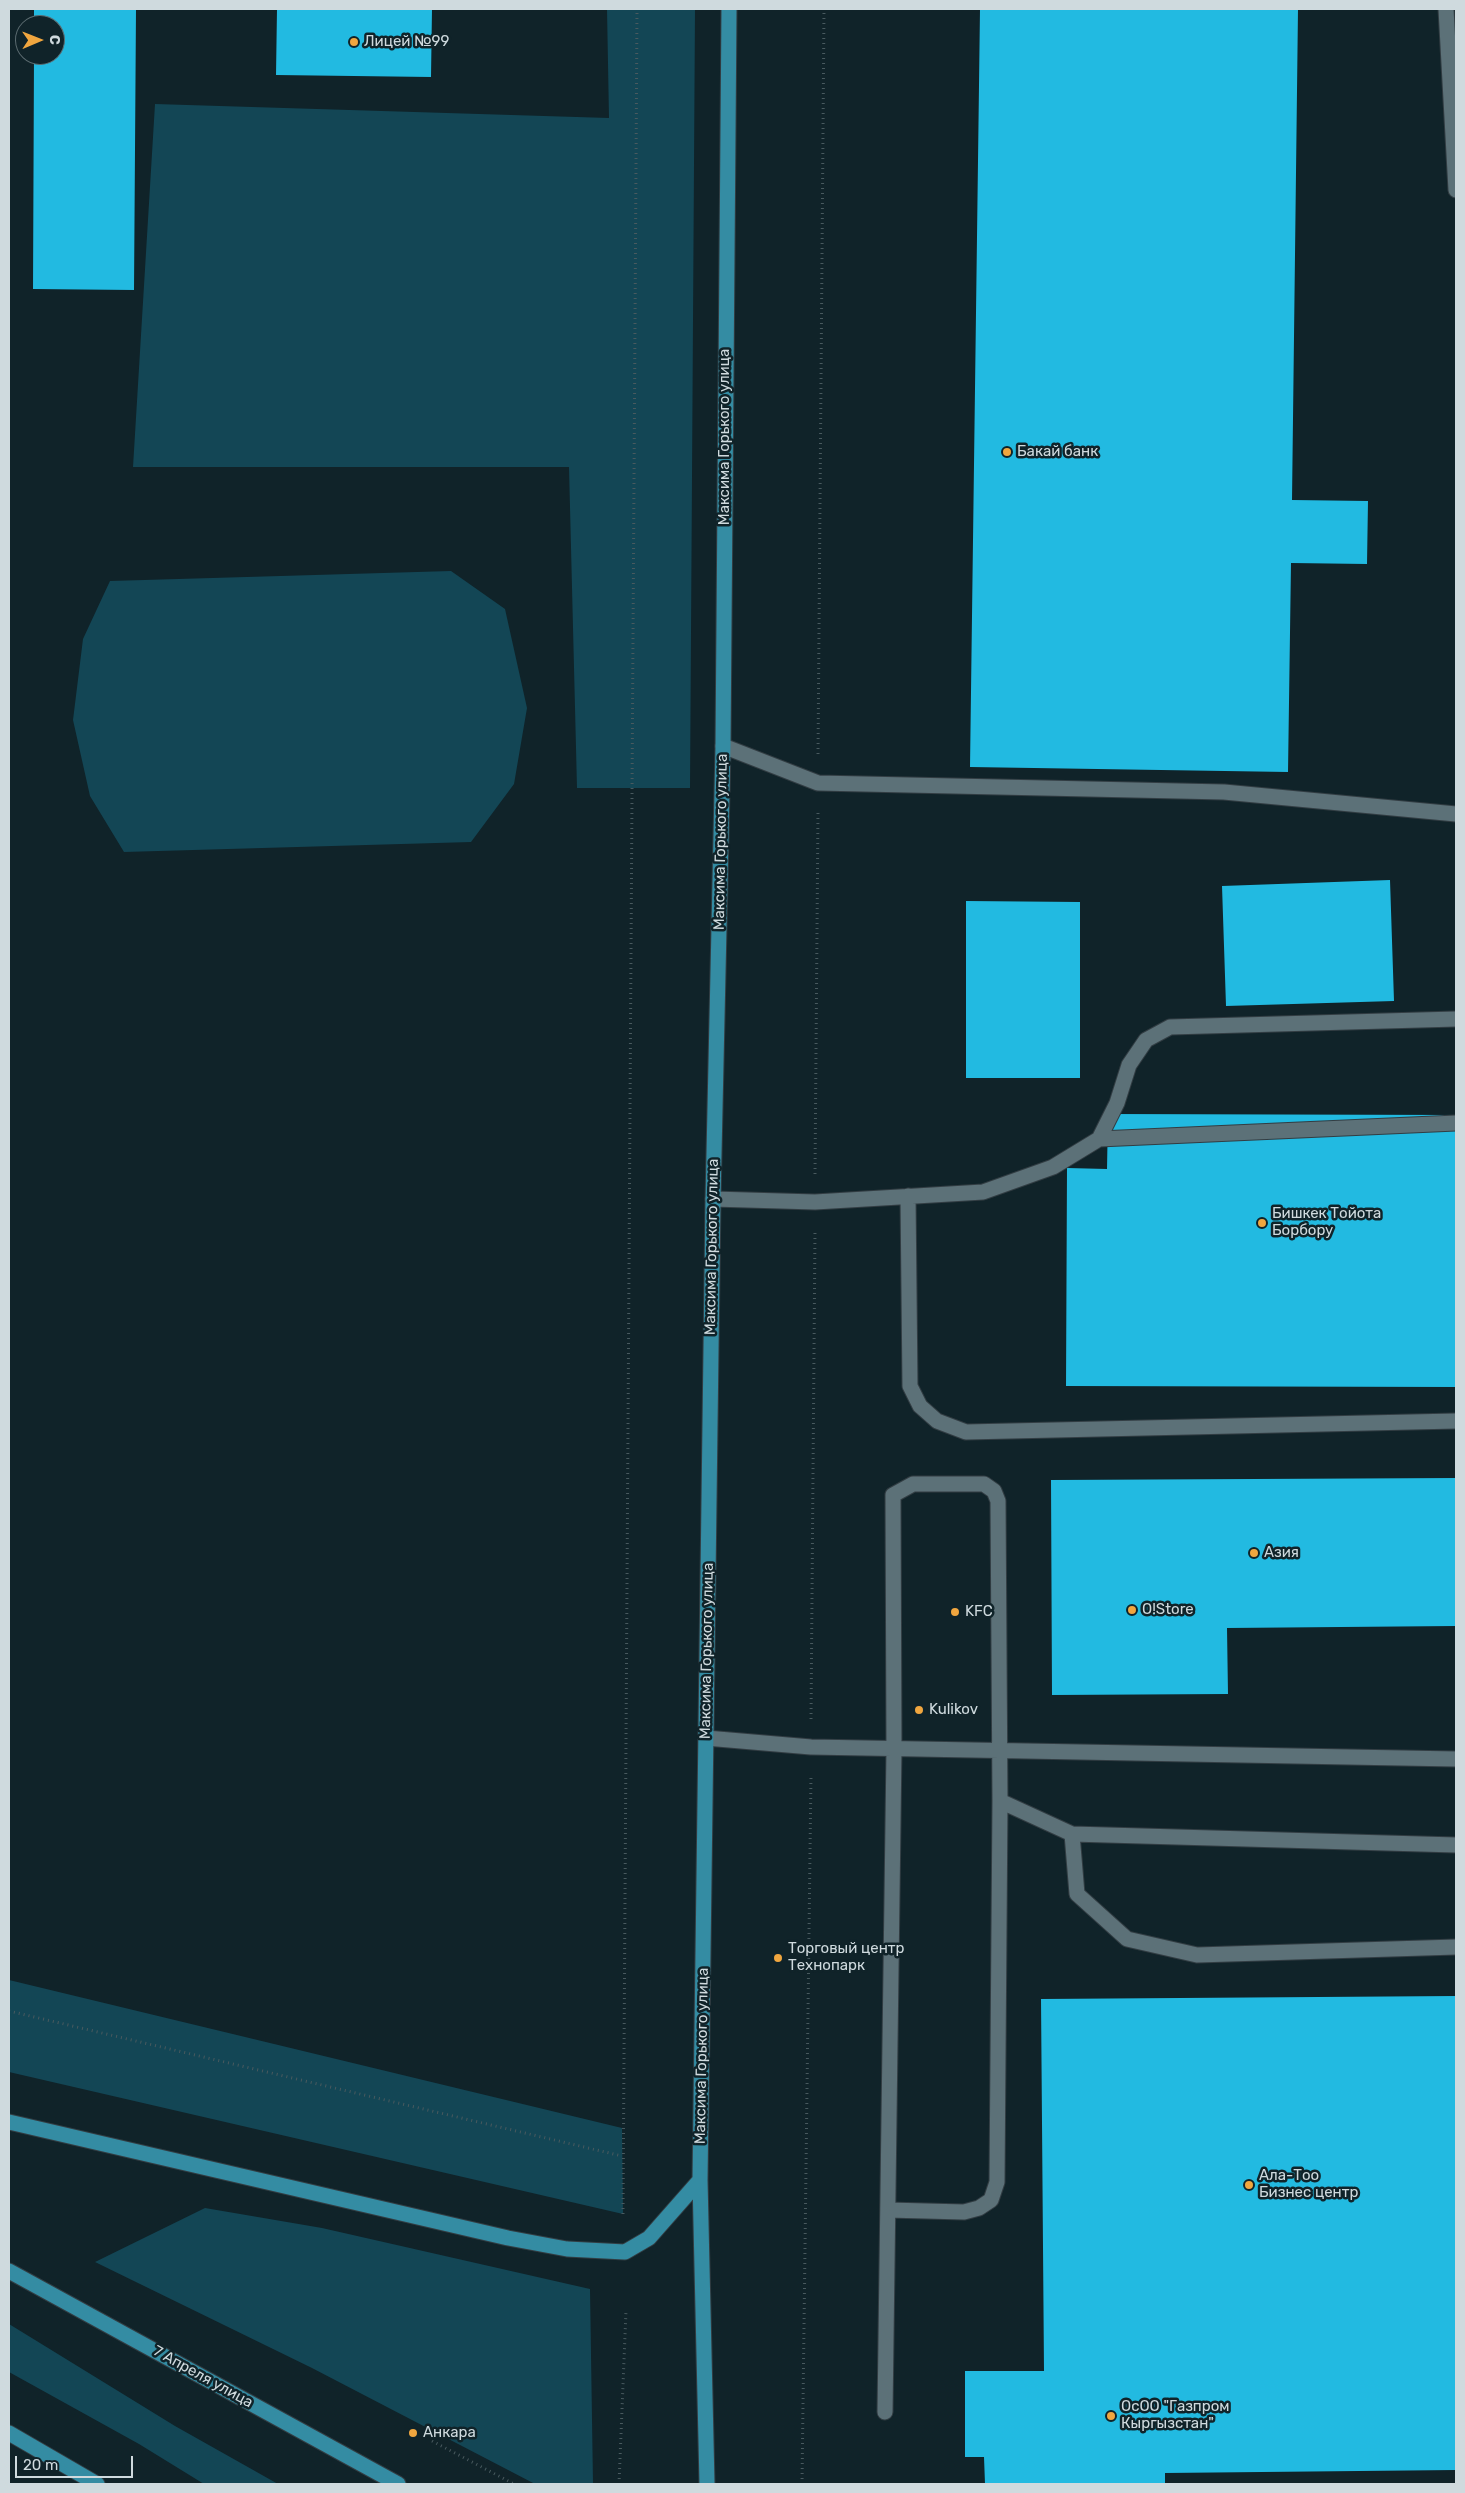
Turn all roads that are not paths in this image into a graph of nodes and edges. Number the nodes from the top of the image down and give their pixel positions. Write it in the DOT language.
graph roads {
  1 [pos="729,9"];
  2 [pos="1446,9"];
  3 [pos="1456,190"];
  4 [pos="723,746"];
  5 [pos="1456,814"];
  6 [pos="1456,1019"];
  7 [pos="1456,1123"];
  8 [pos="1099,1139"];
  9 [pos="908,1196"];
  10 [pos="713,1199"];
  11 [pos="1456,1421"];
  12 [pos="706,1738"];
  13 [pos="894,1749"];
  14 [pos="999,1751"];
  15 [pos="1456,1759"];
  16 [pos="1000,1801"];
  17 [pos="1072,1834"];
  18 [pos="1456,1845"];
  19 [pos="1456,1947"];
  20 [pos="9,2122"];
  21 [pos="700,2180"];
  22 [pos="888,2210"];
  23 [pos="9,2271"];
  24 [pos="885,2412"];
  25 [pos="9,2432"];
  26 [pos="97,2484"];
  27 [pos="398,2484"];
  28 [pos="707,2484"];
  1 -- 4 [label="main road, Максима Горького улица"];
  2 -- 3 [label="lane"];
  4 -- 5 [label="lane"];
  4 -- 10 [label="main road, Максима Горького улица"];
  6 -- 8 [label="lane"];
  7 -- 8 [label="lane"];
  8 -- 9 [label="lane"];
  9 -- 10 [label="lane"];
  9 -- 11 [label="lane"];
  10 -- 12 [label="main road, Максима Горького улица"];
  12 -- 13 [label="lane"];
  12 -- 21 [label="main road, Максима Горького улица"];
  13 -- 14 [label="lane"];
  13 -- 14 [label="lane"];
  13 -- 22 [label="lane"];
  14 -- 15 [label="lane"];
  14 -- 16 [label="lane"];
  16 -- 17 [label="lane"];
  16 -- 22 [label="lane"];
  17 -- 18 [label="lane"];
  17 -- 19 [label="lane"];
  20 -- 21 [label="main road"];
  21 -- 28 [label="main road, Максима Горького улица"];
  22 -- 24 [label="lane"];
  23 -- 27 [label="main road, 7 Апреля улица"];
  25 -- 26 [label="main road"];
}
